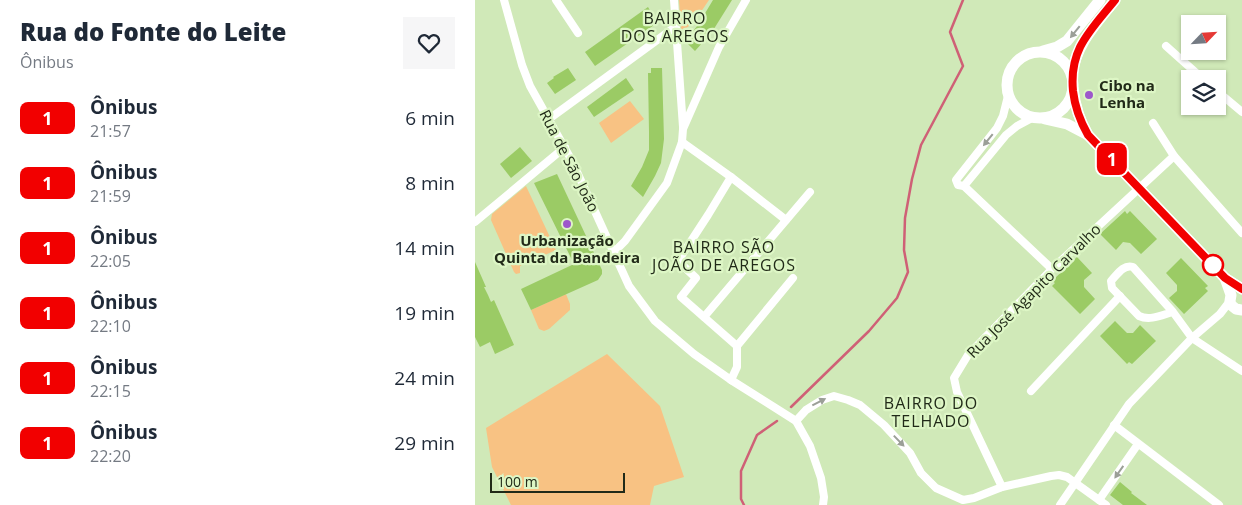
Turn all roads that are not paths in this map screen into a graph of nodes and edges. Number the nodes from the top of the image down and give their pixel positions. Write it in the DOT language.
graph roads {
  1 [pos="504,0"];
  2 [pos="556,0"];
  3 [pos="673,0"];
  4 [pos="745,0"];
  5 [pos="1101,0"];
  6 [pos="1115,0"];
  7 [pos="675,27"];
  8 [pos="578,33"];
  9 [pos="1166,46"];
  10 [pos="1041,52"];
  11 [pos="1193,70"];
  12 [pos="1073,83"];
  13 [pos="1008,96"];
  14 [pos="1226,99"];
  15 [pos="1242,112"];
  16 [pos="1038,118"];
  17 [pos="549,119"];
  18 [pos="1153,123"];
  19 [pos="683,129"];
  20 [pos="1088,135"];
  21 [pos="682,142"];
  22 [pos="565,147"];
  23 [pos="1174,156"];
  24 [pos="731,177"];
  25 [pos="964,186"];
  26 [pos="1139,188"];
  27 [pos="810,192"];
  28 [pos="786,220"];
  29 [pos="475,222"];
  30 [pos="1242,234"];
  31 [pos="613,253"];
  32 [pos="1052,269"];
  33 [pos="793,278"];
  34 [pos="1225,278"];
  35 [pos="1242,289"];
  36 [pos="1120,296"];
  37 [pos="1235,304"];
  38 [pos="1173,312"];
  39 [pos="704,317"];
  40 [pos="1192,338"];
  41 [pos="737,346"];
  42 [pos="1242,371"];
  43 [pos="731,380"];
  44 [pos="1031,391"];
  45 [pos="796,421"];
  46 [pos="1114,425"];
  47 [pos="1138,444"];
  48 [pos="1075,482"];
  49 [pos="1001,487"];
  50 [pos="1102,503"];
  51 [pos="823,505"];
  52 [pos="1059,505"];
  53 [pos="1219,505"];
  1 -- 17 [label="street, Rua de São João"];
  2 -- 8 [label="street"];
  3 -- 7 [label="street"];
  4 -- 19 [label="street"];
  5 -- 10 [label="street, one-way"];
  6 -- 12 [label="street"];
  7 -- 17 [label="street"];
  7 -- 19 [label="street"];
  9 -- 11 [label="street"];
  10 -- 12 [label="street"];
  10 -- 13 [label="street"];
  12 -- 16 [label="street"];
  12 -- 20 [label="street"];
  13 -- 16 [label="street"];
  13 -- 25 [label="street, one-way"];
  14 -- 15 [label="street"];
  16 -- 20 [label="street"];
  16 -- 25 [label="street"];
  17 -- 22 [label="street, Rua de São João"];
  18 -- 23 [label="street"];
  19 -- 21 [label="street"];
  20 -- 26 [label="street"];
  21 -- 24 [label="street"];
  21 -- 31 [label="street"];
  22 -- 29 [label="street"];
  22 -- 31 [label="street, Rua de São João"];
  23 -- 26 [label="street, Rua José Agapito Carvalho"];
  23 -- 30 [label="street"];
  24 -- 28 [label="street"];
  24 -- 39 [label="street"];
  25 -- 32 [label="street"];
  26 -- 32 [label="street, Rua José Agapito Carvalho"];
  26 -- 34 [label="street"];
  27 -- 28 [label="street"];
  28 -- 39 [label="street"];
  31 -- 43 [label="street, Rua de São João"];
  32 -- 49 [label="street, Rua José Agapito Carvalho"];
  33 -- 41 [label="street"];
  34 -- 35 [label="street"];
  34 -- 37 [label="street"];
  35 -- 37 [label="street"];
  36 -- 38 [label="street"];
  36 -- 38 [label="street"];
  36 -- 44 [label="street"];
  37 -- 40 [label="street"];
  38 -- 40 [label="street"];
  39 -- 41 [label="street"];
  40 -- 42 [label="street"];
  40 -- 46 [label="street"];
  41 -- 43 [label="street"];
  43 -- 45 [label="street, Rua de São João"];
  45 -- 49 [label="street, one-way"];
  45 -- 51 [label="street"];
  46 -- 47 [label="street"];
  46 -- 48 [label="street"];
  47 -- 50 [label="street, one-way"];
  47 -- 53 [label="street"];
  48 -- 49 [label="street"];
  48 -- 50 [label="street"];
  48 -- 52 [label="street"];
}
